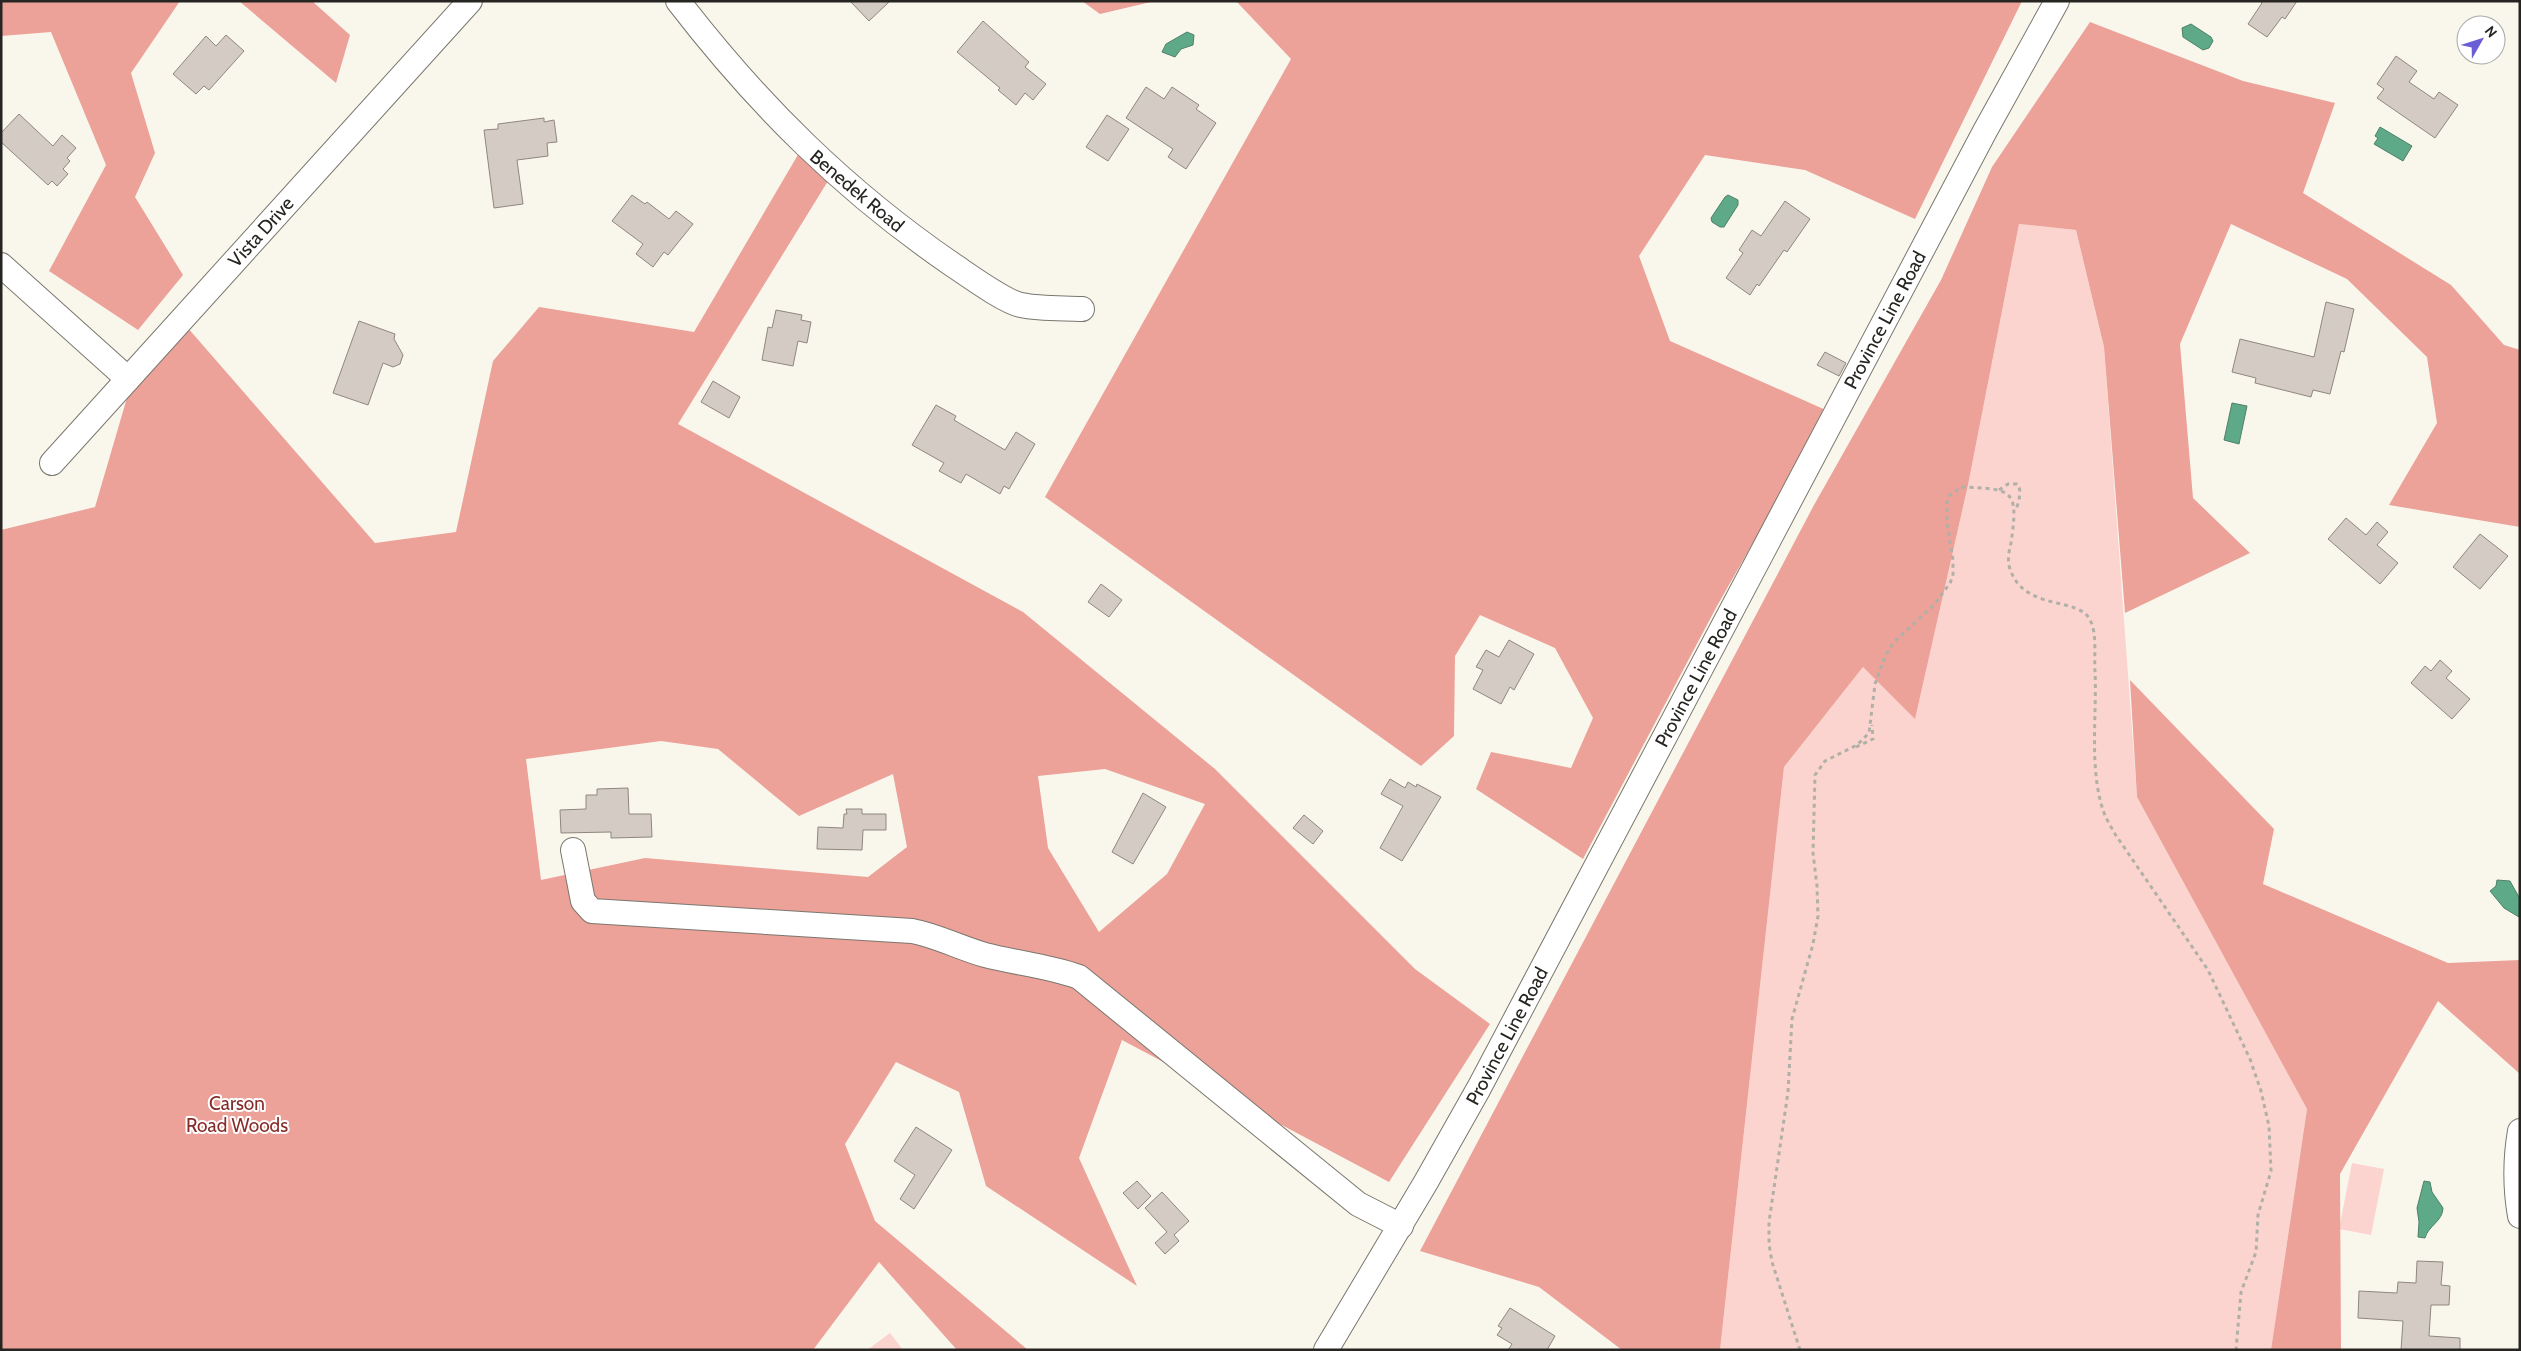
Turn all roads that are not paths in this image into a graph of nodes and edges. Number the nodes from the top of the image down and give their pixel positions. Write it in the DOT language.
graph roads {
  1 [pos="470,1"];
  2 [pos="678,1"];
  3 [pos="2056,1"];
  4 [pos="1,265"];
  5 [pos="1082,309"];
  6 [pos="128,379"];
  7 [pos="52,462"];
  8 [pos="573,850"];
  9 [pos="2520,1131"];
  10 [pos="2520,1216"];
  11 [pos="1401,1226"];
  12 [pos="1326,1350"];
  1 -- 6 [label="street, Vista Drive"];
  2 -- 5 [label="street, Benedek Road"];
  3 -- 11 [label="street, Province Line Road"];
  4 -- 6 [label="street"];
  6 -- 7 [label="street, Vista Drive"];
  8 -- 11 [label="street"];
  9 -- 10 [label="street"];
  11 -- 12 [label="street, Province Line Road"];
}
